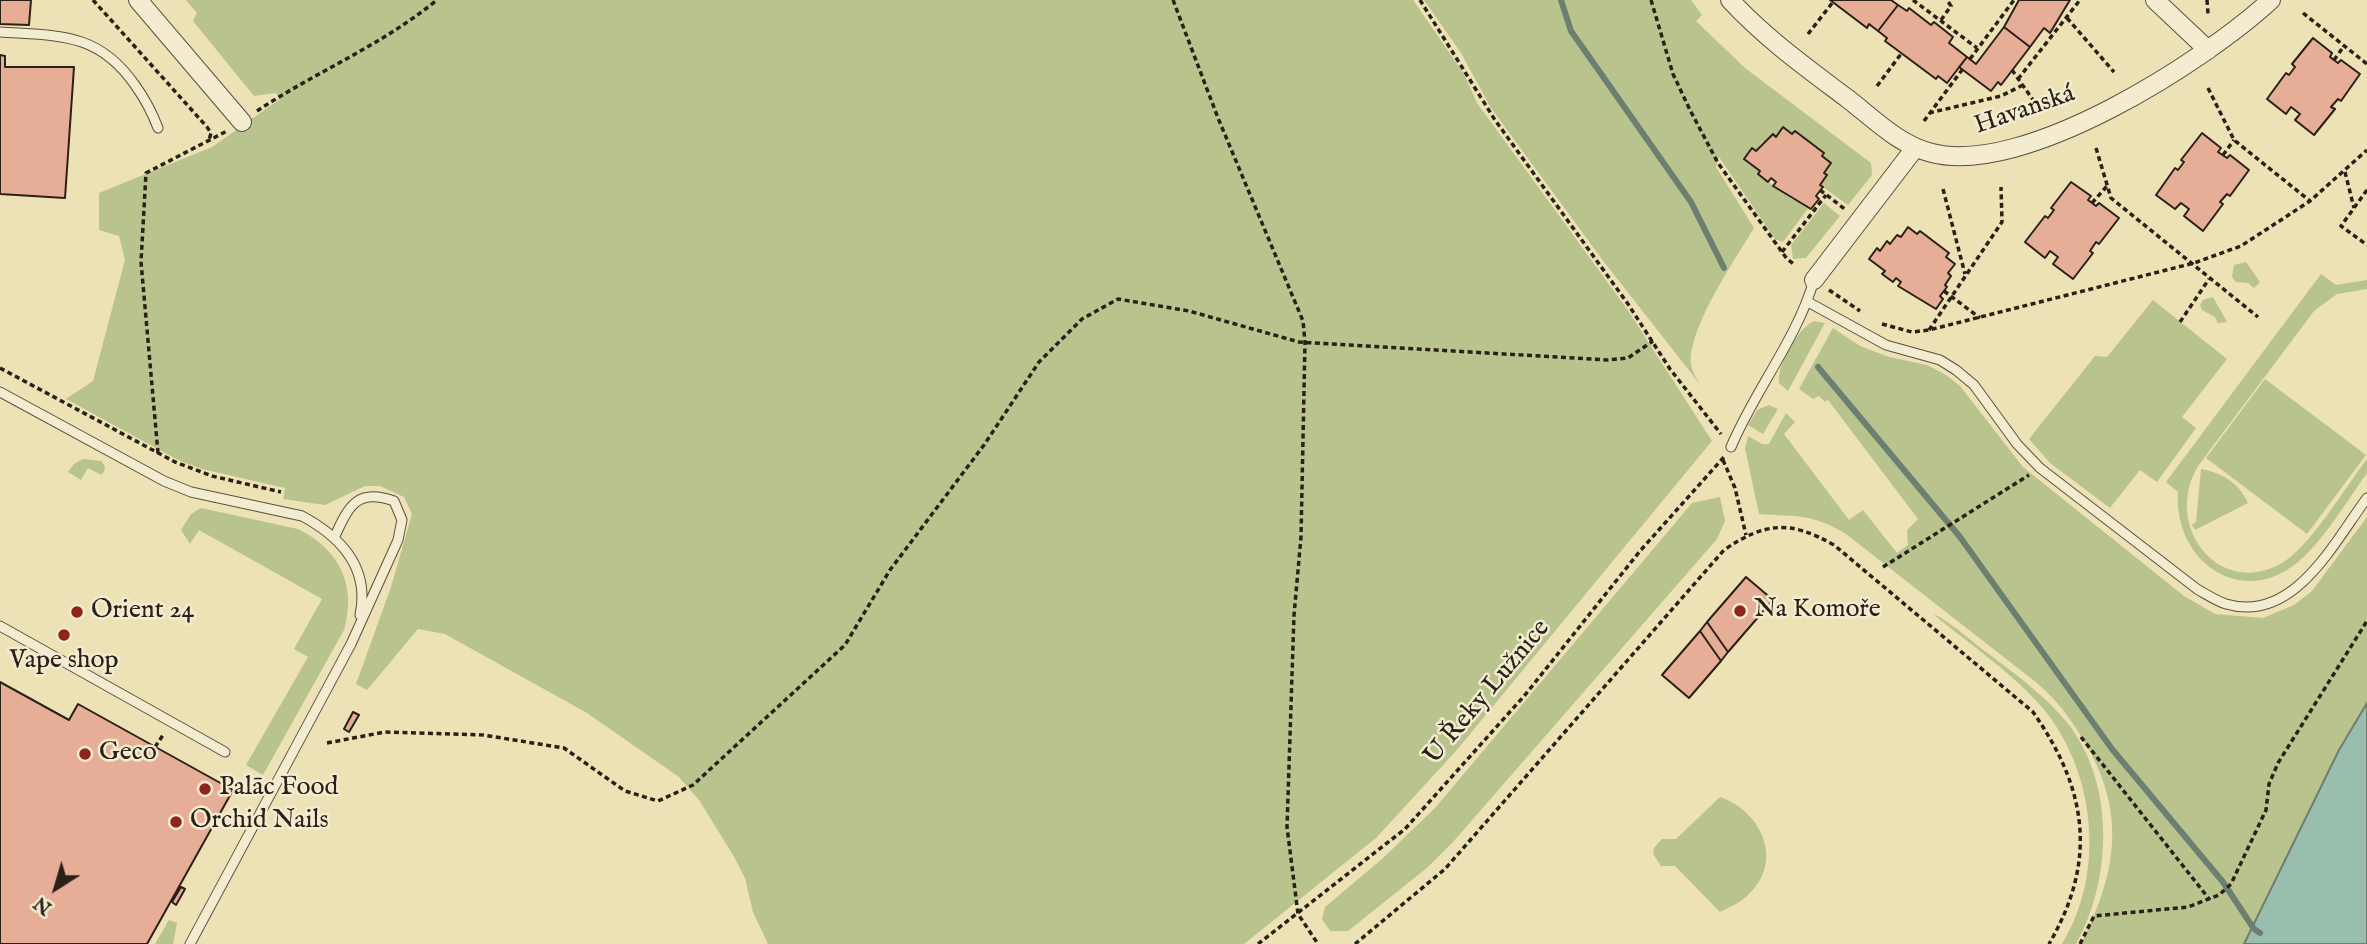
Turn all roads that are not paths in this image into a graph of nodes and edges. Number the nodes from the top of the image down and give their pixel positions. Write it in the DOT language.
graph roads {
  1 [pos="138,0"];
  2 [pos="1730,0"];
  3 [pos="2155,0"];
  4 [pos="2271,0"];
  5 [pos="0,32"];
  6 [pos="2208,50"];
  7 [pos="242,122"];
  8 [pos="158,128"];
  9 [pos="1916,148"];
  10 [pos="1819,283"];
  11 [pos="1808,302"];
  12 [pos="0,392"];
  13 [pos="1731,447"];
  14 [pos="2367,498"];
  15 [pos="335,536"];
  16 [pos="0,626"];
  17 [pos="357,630"];
  18 [pos="225,752"];
  19 [pos="190,944"];
  1 -- 7 [label="street"];
  2 -- 9 [label="street, Havanská"];
  3 -- 6 [label="street"];
  4 -- 6 [label="street, Havanská"];
  5 -- 8 [label="lane"];
  6 -- 9 [label="street, Havanská"];
  9 -- 10 [label="street"];
  10 -- 11 [label="lane"];
  11 -- 13 [label="lane"];
  11 -- 14 [label="lane"];
  12 -- 15 [label="lane"];
  15 -- 17 [label="lane"];
  15 -- 17 [label="lane"];
  16 -- 18 [label="lane"];
  17 -- 19 [label="lane"];
}
